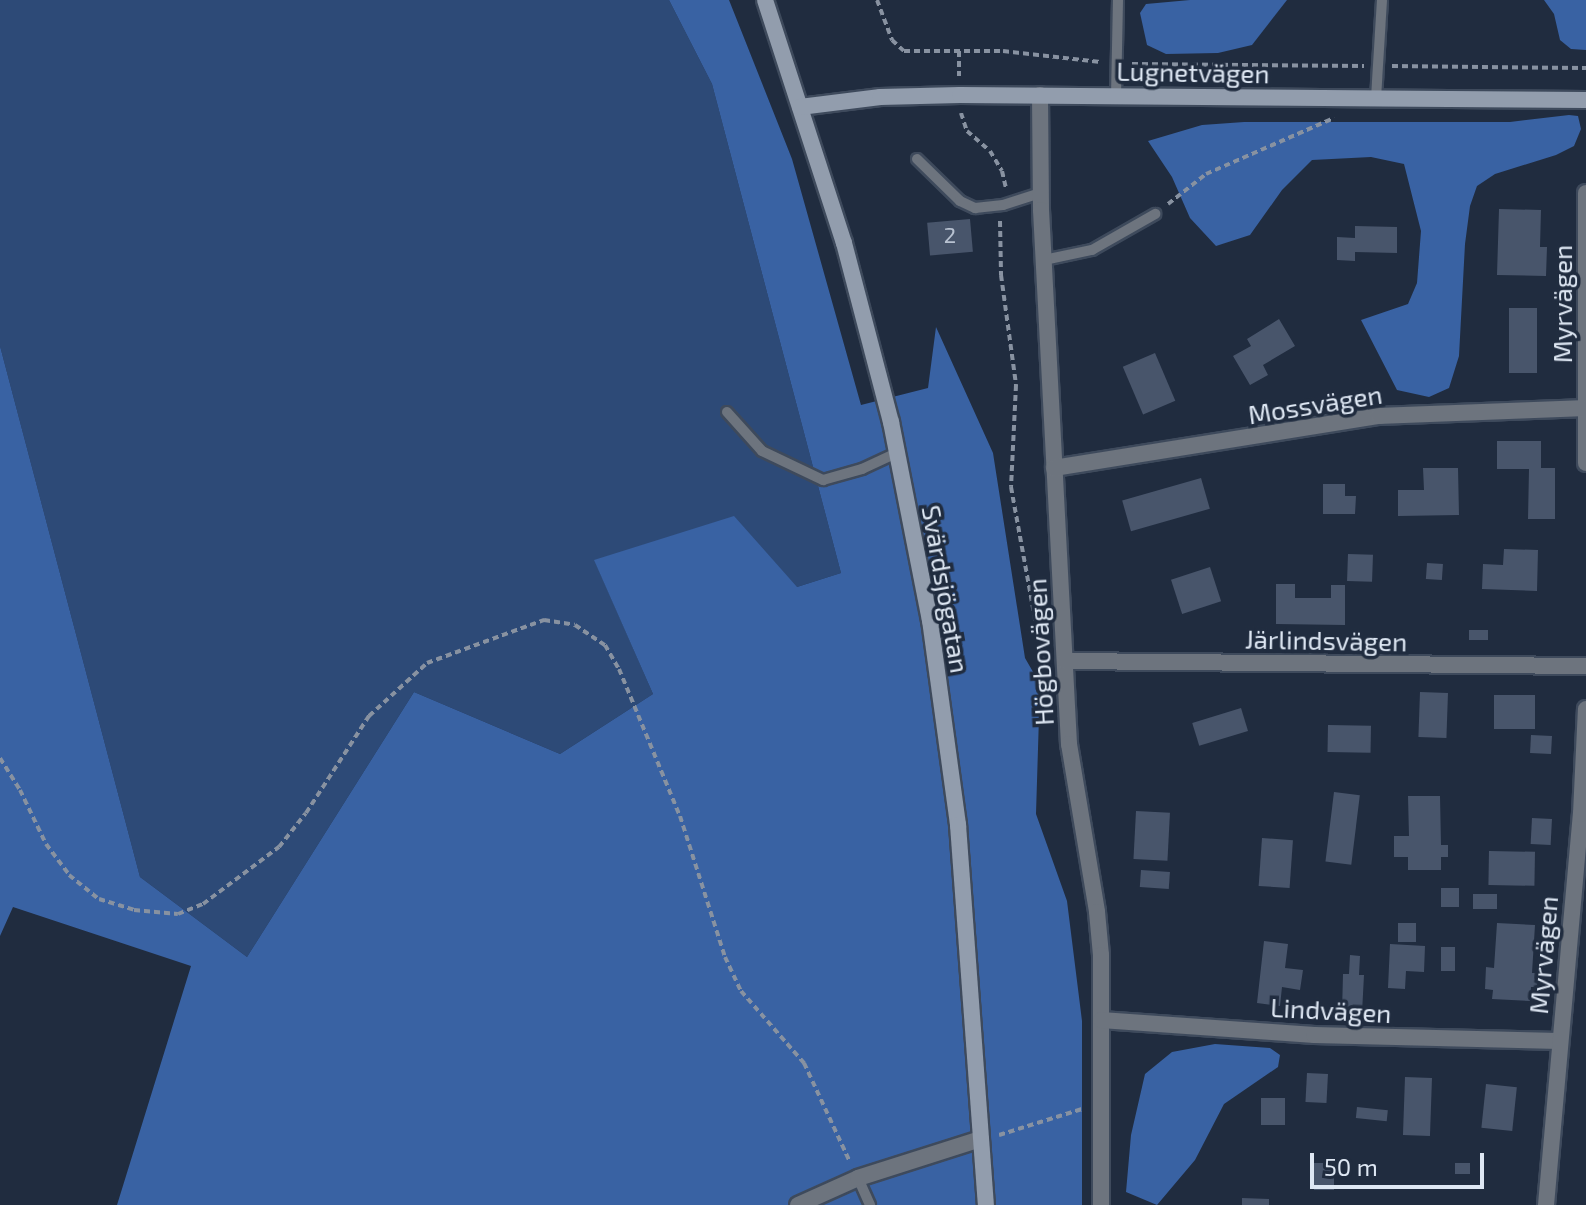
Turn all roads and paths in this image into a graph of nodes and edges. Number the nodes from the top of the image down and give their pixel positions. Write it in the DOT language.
graph roads {
  1 [pos="765,0"];
  2 [pos="877,0"];
  3 [pos="1118,0"];
  4 [pos="1382,0"];
  5 [pos="959,51"];
  6 [pos="1116,63"];
  7 [pos="1377,65"];
  8 [pos="1586,68"];
  9 [pos="960,95"];
  10 [pos="1040,95"];
  11 [pos="1116,96"];
  12 [pos="1376,98"];
  13 [pos="1586,100"];
  14 [pos="800,107"];
  15 [pos="1338,116"];
  16 [pos="917,159"];
  17 [pos="1041,193"];
  18 [pos="1586,193"];
  19 [pos="1003,205"];
  20 [pos="1155,214"];
  21 [pos="1044,260"];
  22 [pos="1585,408"];
  23 [pos="727,412"];
  24 [pos="897,453"];
  25 [pos="1586,463"];
  26 [pos="1054,468"];
  27 [pos="1065,661"];
  28 [pos="1586,666"];
  29 [pos="1586,709"];
  30 [pos="0,758"];
  31 [pos="1101,1020"];
  32 [pos="1559,1041"];
  33 [pos="1101,1103"];
  34 [pos="981,1139"];
  35 [pos="858,1178"];
  36 [pos="798,1205"];
  37 [pos="870,1205"];
  38 [pos="986,1205"];
  39 [pos="1101,1205"];
  40 [pos="1546,1205"];
  1 -- 14 [label="street, Svärdsjögatan"];
  2 -- 5 [label="path"];
  3 -- 6 [label="lane"];
  4 -- 7 [label="lane"];
  5 -- 6 [label="path"];
  5 -- 9 [label="path"];
  6 -- 7 [label="path"];
  6 -- 11 [label="lane"];
  7 -- 8 [label="path"];
  7 -- 12 [label="lane"];
  9 -- 10 [label="street, Lugnetvägen"];
  9 -- 14 [label="street, Lugnetvägen"];
  9 -- 19 [label="path"];
  10 -- 11 [label="street, Lugnetvägen"];
  10 -- 17 [label="street, Högbovägen"];
  11 -- 12 [label="street, Lugnetvägen"];
  12 -- 13 [label="street, Lugnetvägen"];
  14 -- 24 [label="street, Svärdsjögatan"];
  15 -- 20 [label="path"];
  16 -- 19 [label="lane"];
  17 -- 19 [label="lane"];
  17 -- 21 [label="street, Högbovägen"];
  18 -- 22 [label="street, Myrvägen"];
  19 -- 27 [label="path"];
  20 -- 21 [label="lane"];
  21 -- 26 [label="street, Högbovägen"];
  22 -- 25 [label="street, Myrvägen"];
  22 -- 26 [label="street, Mossvägen"];
  23 -- 24 [label="lane"];
  24 -- 34 [label="street, Svärdsjögatan"];
  26 -- 27 [label="street, Högbovägen"];
  27 -- 28 [label="street, Järlindsvägen"];
  27 -- 31 [label="street, Högbovägen"];
  29 -- 32 [label="street, Myrvägen"];
  30 -- 35 [label="path"];
  31 -- 32 [label="street, Lindvägen"];
  31 -- 33 [label="street, Högbovägen"];
  32 -- 40 [label="street, Myrvägen"];
  33 -- 34 [label="path"];
  33 -- 39 [label="street, Högbovägen"];
  34 -- 35 [label="street"];
  34 -- 38 [label="street, Svärdsjögatan"];
  35 -- 36 [label="street"];
  35 -- 37 [label="lane"];
}
